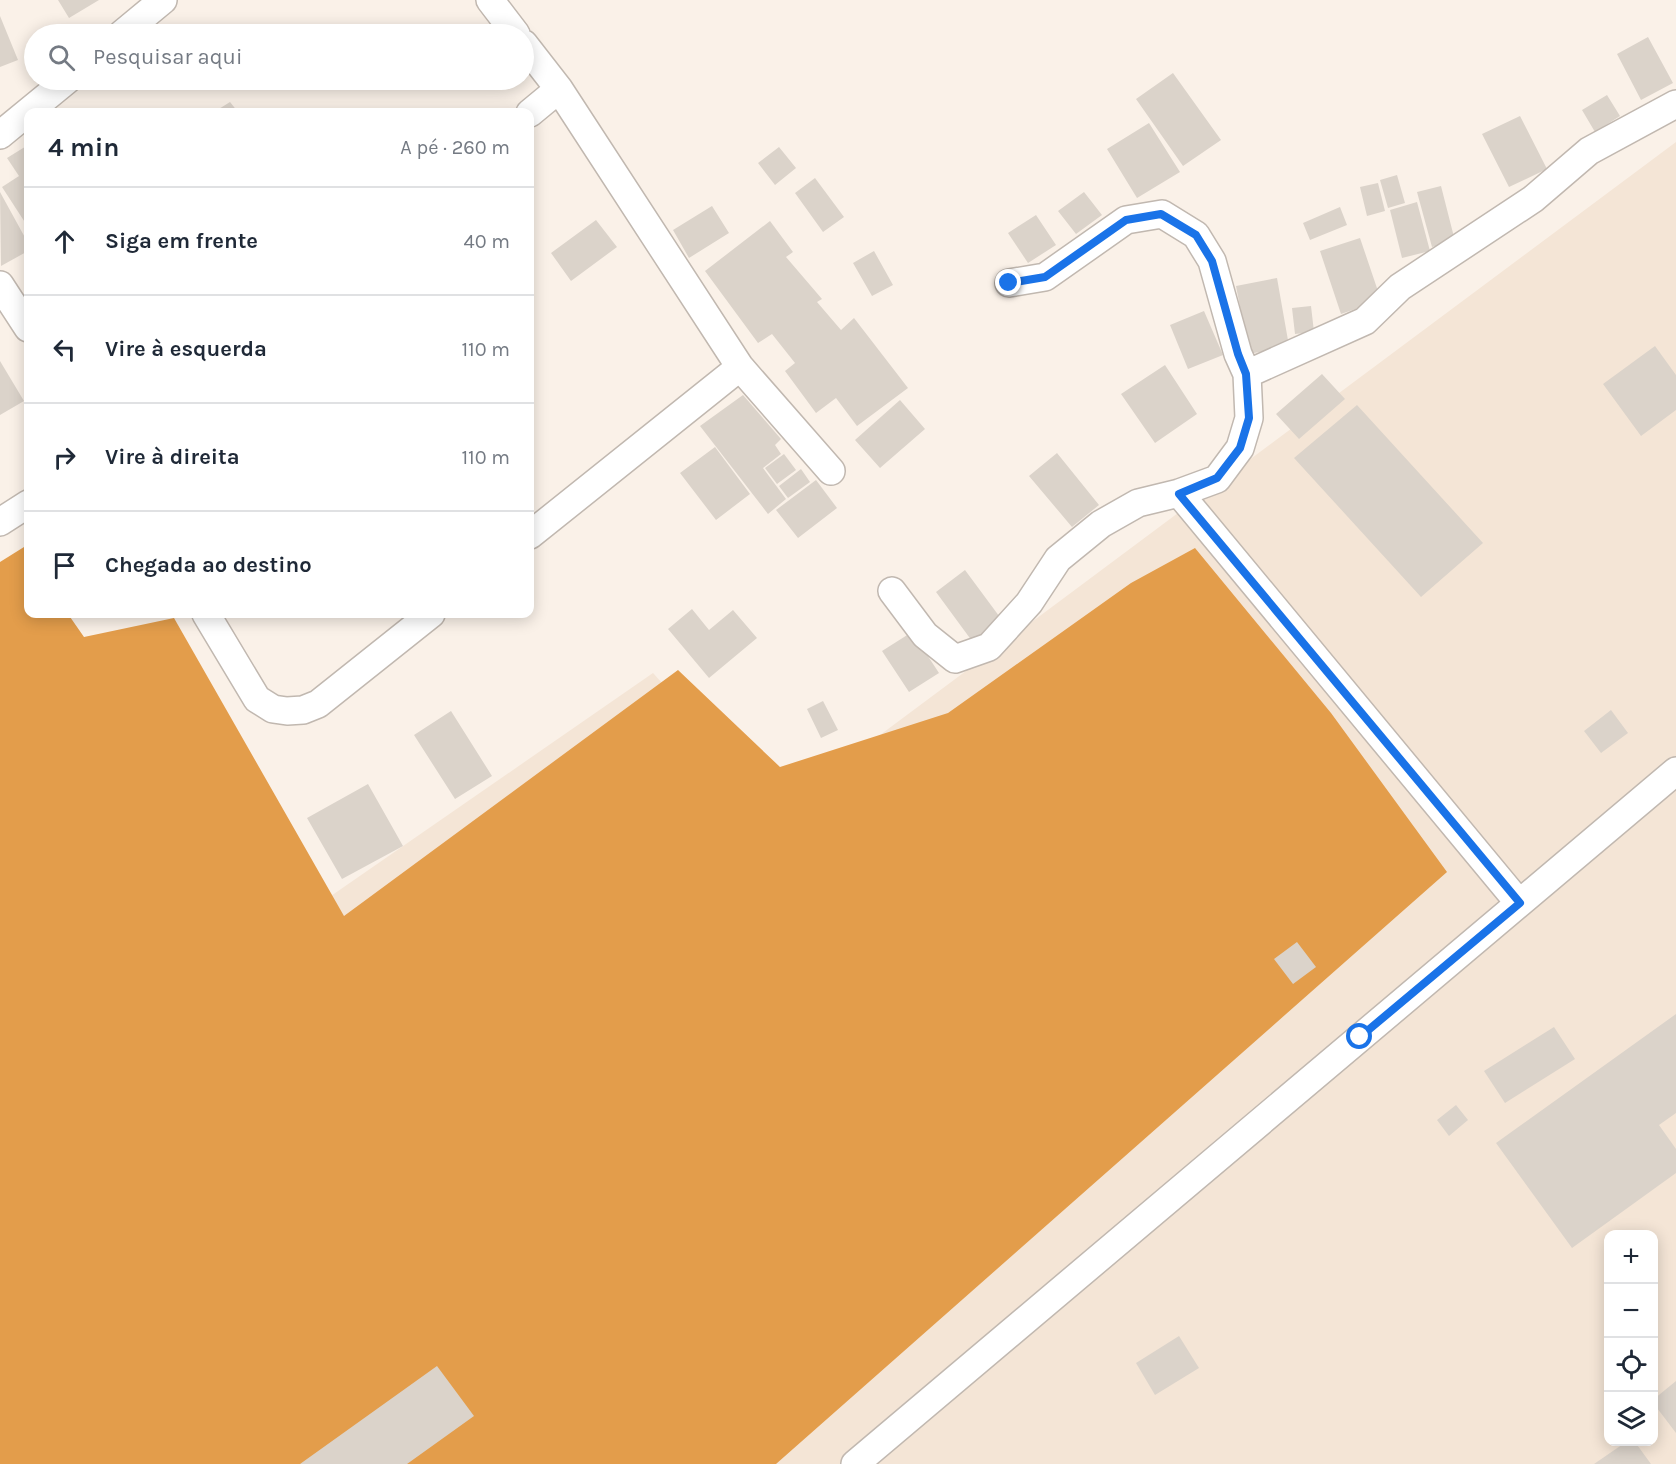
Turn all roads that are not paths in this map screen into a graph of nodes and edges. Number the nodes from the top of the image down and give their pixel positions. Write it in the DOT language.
graph roads {
  1 [pos="163,0"];
  2 [pos="490,0"];
  3 [pos="134,24"];
  4 [pos="508,24"];
  5 [pos="534,57"];
  6 [pos="559,89"];
  7 [pos="55,90"];
  8 [pos="1676,104"];
  9 [pos="33,108"];
  10 [pos="534,110"];
  11 [pos="24,115"];
  12 [pos="0,135"];
  13 [pos="1009,283"];
  14 [pos="0,285"];
  15 [pos="24,322"];
  16 [pos="740,367"];
  17 [pos="1246,374"];
  18 [pos="831,471"];
  19 [pos="1179,494"];
  20 [pos="24,507"];
  21 [pos="0,522"];
  22 [pos="534,532"];
  23 [pos="892,591"];
  24 [pos="208,618"];
  25 [pos="426,618"];
  26 [pos="1676,771"];
  27 [pos="1520,903"];
  28 [pos="855,1464"];
  1 -- 3 [label="street"];
  2 -- 4 [label="street"];
  5 -- 6 [label="street"];
  6 -- 10 [label="street"];
  6 -- 16 [label="street"];
  7 -- 9 [label="street"];
  8 -- 17 [label="street"];
  11 -- 12 [label="street"];
  13 -- 17 [label="street"];
  14 -- 15 [label="street"];
  16 -- 18 [label="street"];
  16 -- 22 [label="street"];
  17 -- 19 [label="street"];
  19 -- 23 [label="street"];
  19 -- 27 [label="street"];
  20 -- 21 [label="street"];
  24 -- 25 [label="street"];
  26 -- 27 [label="street"];
  27 -- 28 [label="street"];
}
